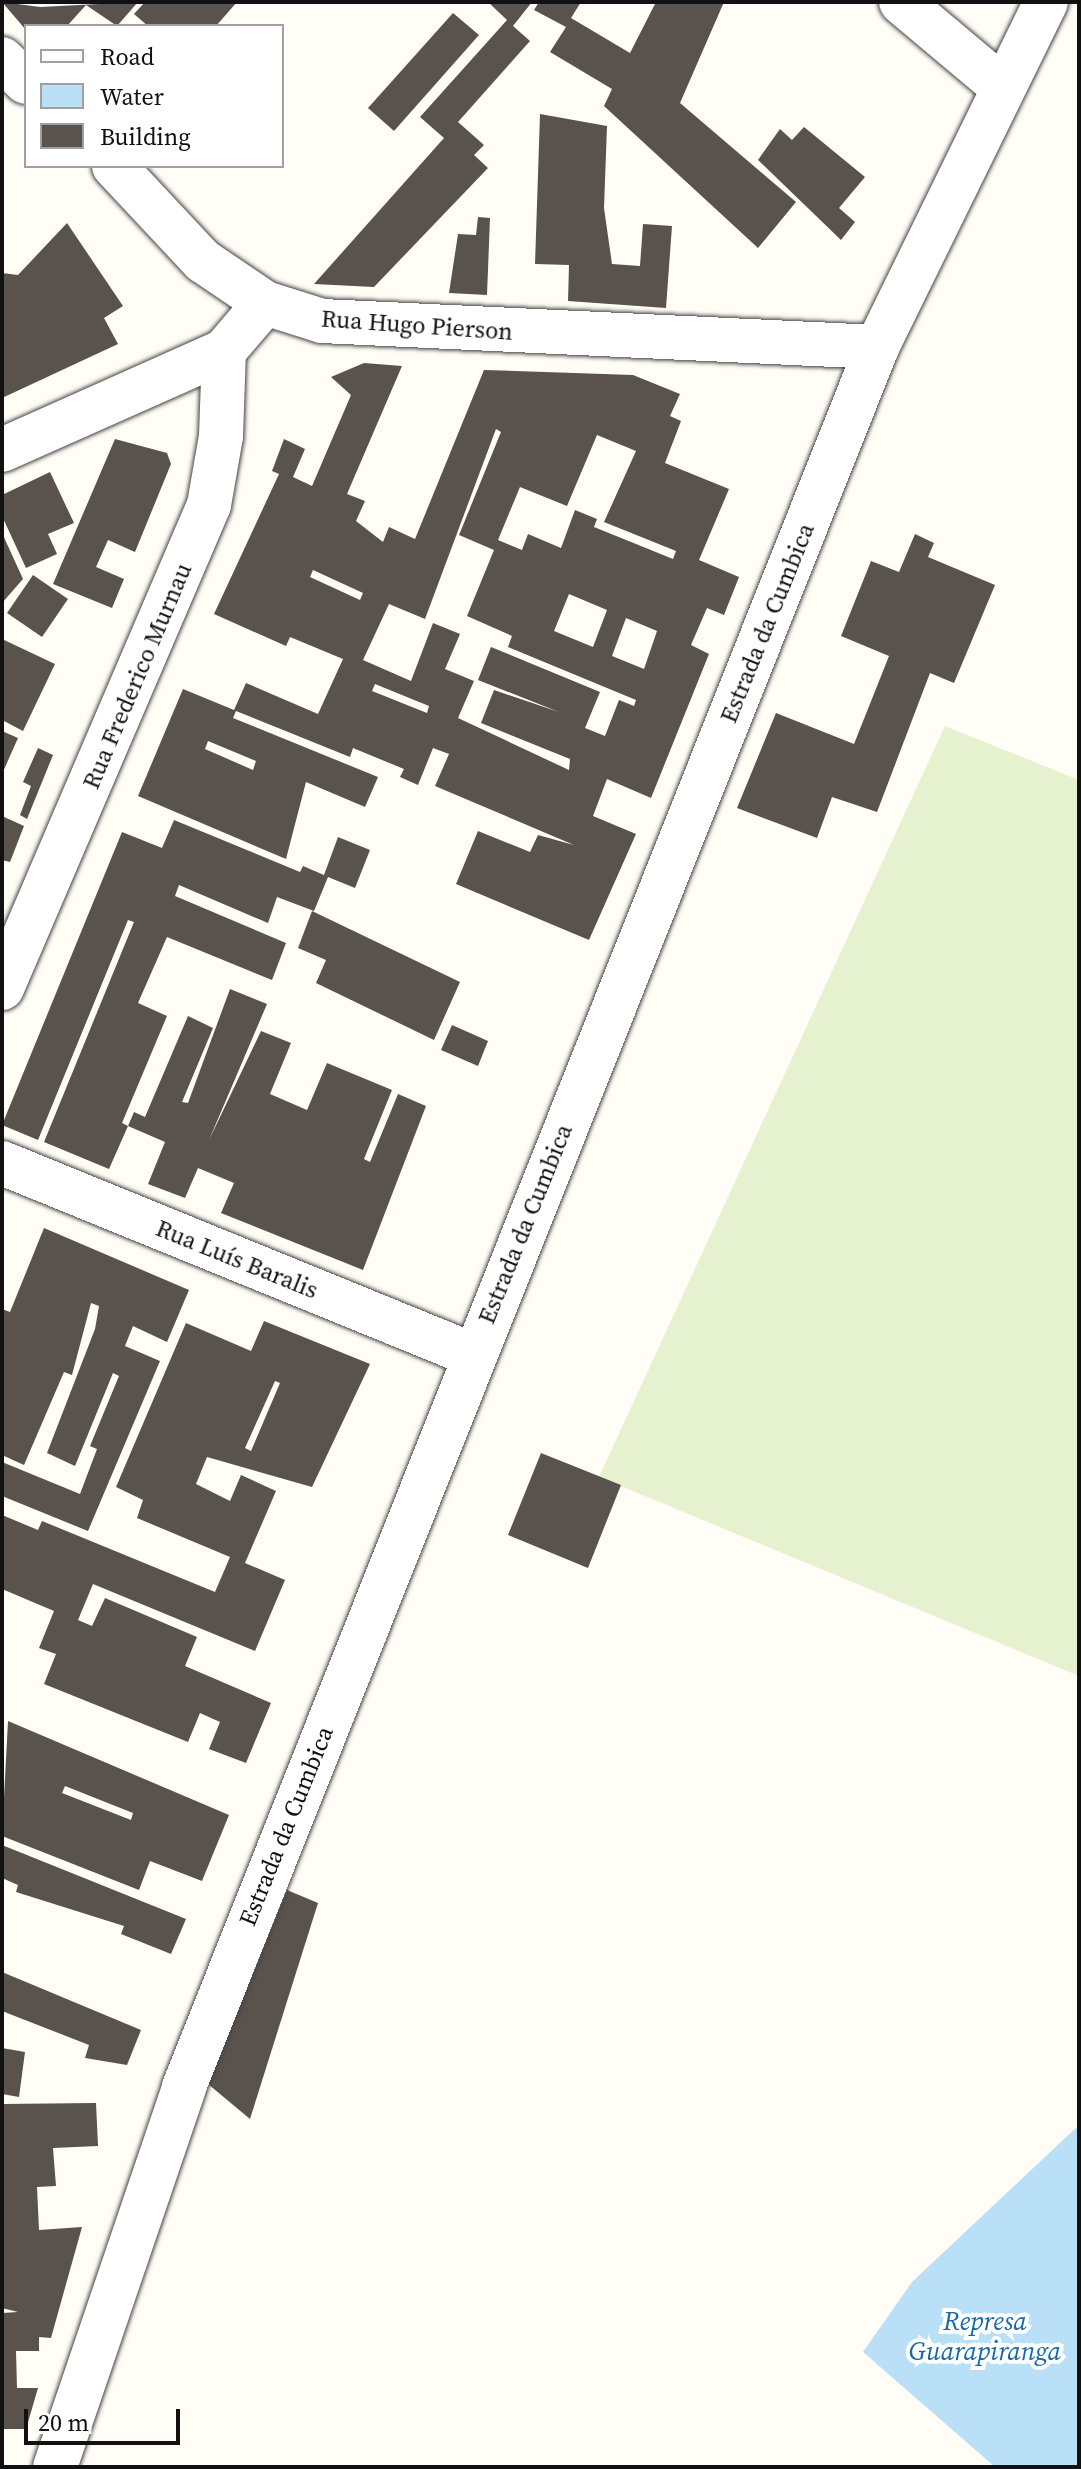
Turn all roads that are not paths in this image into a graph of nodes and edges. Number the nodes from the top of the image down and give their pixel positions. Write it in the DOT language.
graph roads {
  1 [pos="901,2"];
  2 [pos="1046,2"];
  3 [pos="2,59"];
  4 [pos="24,80"];
  5 [pos="1000,85"];
  6 [pos="116,168"];
  7 [pos="265,303"];
  8 [pos="877,347"];
  9 [pos="224,351"];
  10 [pos="2,450"];
  11 [pos="2,988"];
  12 [pos="2,1163"];
  13 [pos="473,1355"];
  14 [pos="55,2467"];
  1 -- 5 [label="street"];
  2 -- 5 [label="street, Estrada da Cumbica"];
  3 -- 4 [label="street"];
  5 -- 8 [label="street, Estrada da Cumbica"];
  6 -- 7 [label="street, Rua Hugo Pierson"];
  7 -- 8 [label="street, Rua Hugo Pierson"];
  7 -- 9 [label="street"];
  8 -- 13 [label="street, Estrada da Cumbica"];
  9 -- 10 [label="street"];
  9 -- 11 [label="street, Rua Frederico Murnau"];
  12 -- 13 [label="street, Rua Luís Baralis"];
  13 -- 14 [label="street, Estrada da Cumbica"];
}
